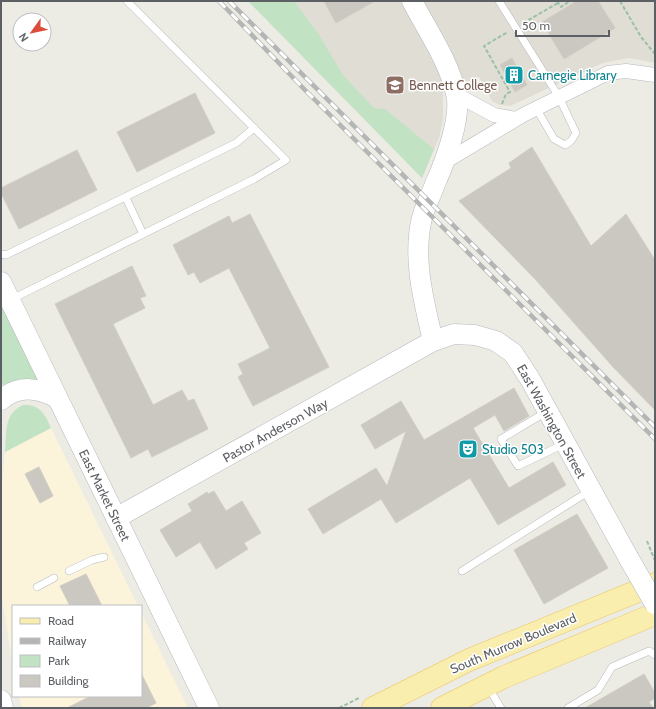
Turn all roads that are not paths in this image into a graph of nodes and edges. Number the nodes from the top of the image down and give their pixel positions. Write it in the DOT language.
graph roads {
  1 [pos="127,1"];
  2 [pos="412,1"];
  3 [pos="499,1"];
  4 [pos="655,76"];
  5 [pos="457,95"];
  6 [pos="559,97"];
  7 [pos="536,108"];
  8 [pos="516,119"];
  9 [pos="254,128"];
  10 [pos="443,163"];
  11 [pos="126,198"];
  12 [pos="143,234"];
  13 [pos="1,254"];
  14 [pos="1,282"];
  15 [pos="5,300"];
  16 [pos="433,341"];
  17 [pos="58,398"];
  18 [pos="1,400"];
  19 [pos="548,410"];
  20 [pos="566,443"];
  21 [pos="591,490"];
  22 [pos="116,518"];
  23 [pos="104,557"];
  24 [pos="69,571"];
  25 [pos="462,571"];
  26 [pos="54,578"];
  27 [pos="655,584"];
  28 [pos="37,587"];
  29 [pos="655,604"];
  30 [pos="655,614"];
  31 [pos="655,655"];
  32 [pos="487,685"];
  33 [pos="1,700"];
  34 [pos="3,708"];
  35 [pos="210,708"];
  36 [pos="373,708"];
  37 [pos="442,708"];
  38 [pos="501,708"];
  39 [pos="568,708"];
  1 -- 9 [label="lane"];
  2 -- 5 [label="street"];
  3 -- 6 [label="lane"];
  4 -- 6 [label="street"];
  5 -- 8 [label="street"];
  5 -- 10 [label="street"];
  6 -- 7 [label="street"];
  6 -- 7 [label="lane"];
  7 -- 8 [label="street"];
  8 -- 10 [label="street"];
  9 -- 11 [label="lane"];
  9 -- 12 [label="lane"];
  10 -- 16 [label="street"];
  11 -- 12 [label="lane"];
  11 -- 13 [label="lane"];
  12 -- 15 [label="lane"];
  14 -- 15 [label="street, East Market Street"];
  15 -- 17 [label="street, East Market Street"];
  16 -- 19 [label="street, East Washington Street"];
  16 -- 22 [label="street, Pastor Anderson Way"];
  17 -- 18 [label="street"];
  17 -- 22 [label="street, East Market Street"];
  19 -- 20 [label="street, East Washington Street"];
  19 -- 20 [label="lane"];
  20 -- 21 [label="street, East Washington Street"];
  21 -- 25 [label="lane"];
  21 -- 29 [label="street, East Washington Street, bridge"];
  22 -- 35 [label="street, East Market Street"];
  23 -- 24 [label="lane"];
  26 -- 28 [label="lane"];
  27 -- 36 [label="main road, South Murrow Boulevard"];
  30 -- 32 [label="main road"];
  31 -- 39 [label="lane"];
  32 -- 37 [label="main road"];
  32 -- 38 [label="lane"];
  33 -- 34 [label="street"];
}
